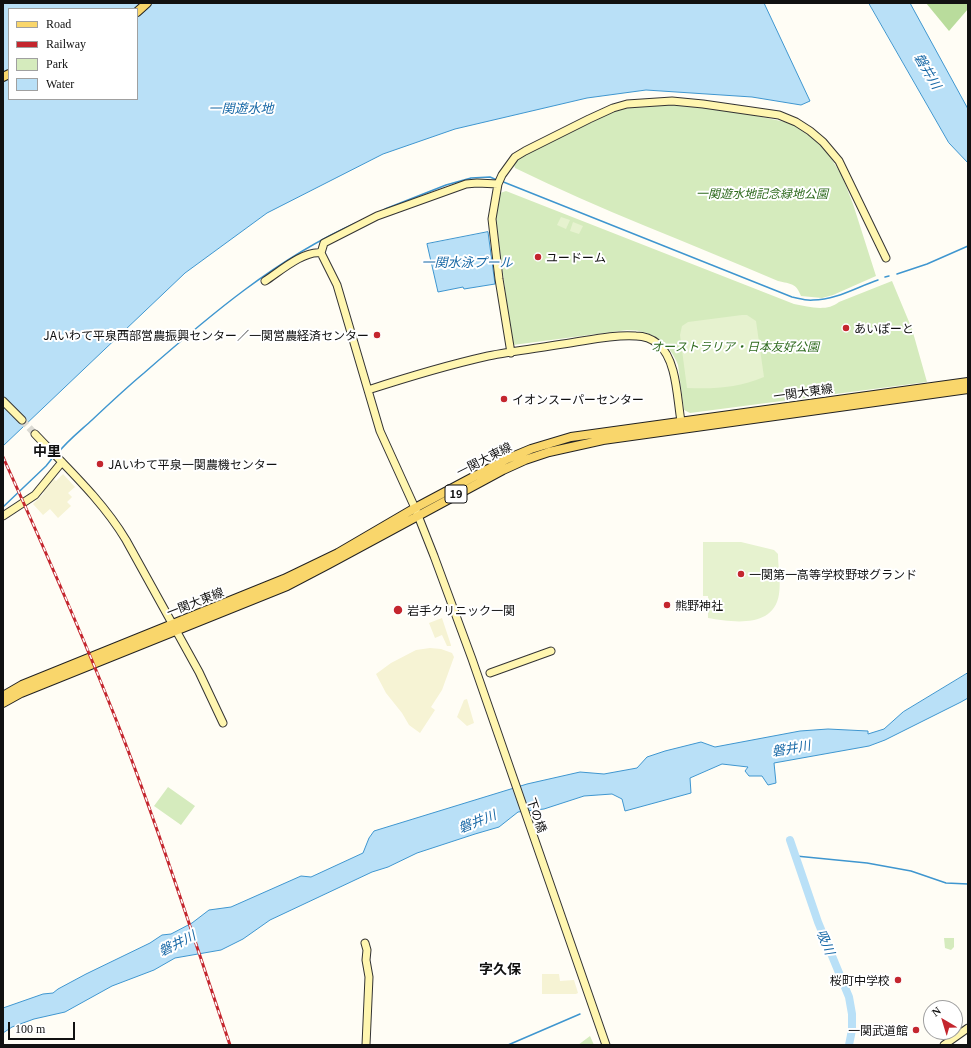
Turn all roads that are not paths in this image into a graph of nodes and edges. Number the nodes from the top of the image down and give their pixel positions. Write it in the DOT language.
graph roads {
  1 [pos="147,3"];
  2 [pos="138,11"];
  3 [pos="498,184"];
  4 [pos="321,253"];
  5 [pos="886,258"];
  6 [pos="265,281"];
  7 [pos="511,352"];
  8 [pos="968,382"];
  9 [pos="968,388"];
  10 [pos="941,389"];
  11 [pos="368,390"];
  12 [pos="3,400"];
  13 [pos="22,420"];
  14 [pos="681,421"];
  15 [pos="35,434"];
  16 [pos="62,462"];
  17 [pos="417,512"];
  18 [pos="3,516"];
  19 [pos="174,627"];
  20 [pos="552,651"];
  21 [pos="490,673"];
  22 [pos="3,696"];
  23 [pos="3,703"];
  24 [pos="223,723"];
  25 [pos="365,943"];
  26 [pos="968,1028"];
  27 [pos="366,1045"];
  28 [pos="606,1045"];
  29 [pos="944,1045"];
  1 -- 2 [label="main road"];
  3 -- 4 [label="street"];
  3 -- 5 [label="street"];
  3 -- 7 [label="street"];
  4 -- 6 [label="street"];
  4 -- 11 [label="street, 下の橋"];
  7 -- 11 [label="street"];
  7 -- 14 [label="street"];
  8 -- 10 [label="main road, 一関大東線 / 19"];
  9 -- 10 [label="main road, 一関大東線 / 19"];
  10 -- 14 [label="main road, 一関大東線 / 19"];
  10 -- 17 [label="main road, 一関大東線 / 19"];
  11 -- 17 [label="street, 下の橋"];
  12 -- 13 [label="street"];
  14 -- 17 [label="main road, 一関大東線 / 19"];
  15 -- 16 [label="street"];
  16 -- 18 [label="street"];
  16 -- 19 [label="street"];
  17 -- 19 [label="main road, 一関大東線 / 19"];
  17 -- 28 [label="street, 下の橋"];
  19 -- 22 [label="main road, 一関大東線 / 19"];
  19 -- 23 [label="main road, 一関大東線 / 19"];
  19 -- 24 [label="street"];
  20 -- 21 [label="street"];
  25 -- 27 [label="street"];
  26 -- 29 [label="street"];
}
